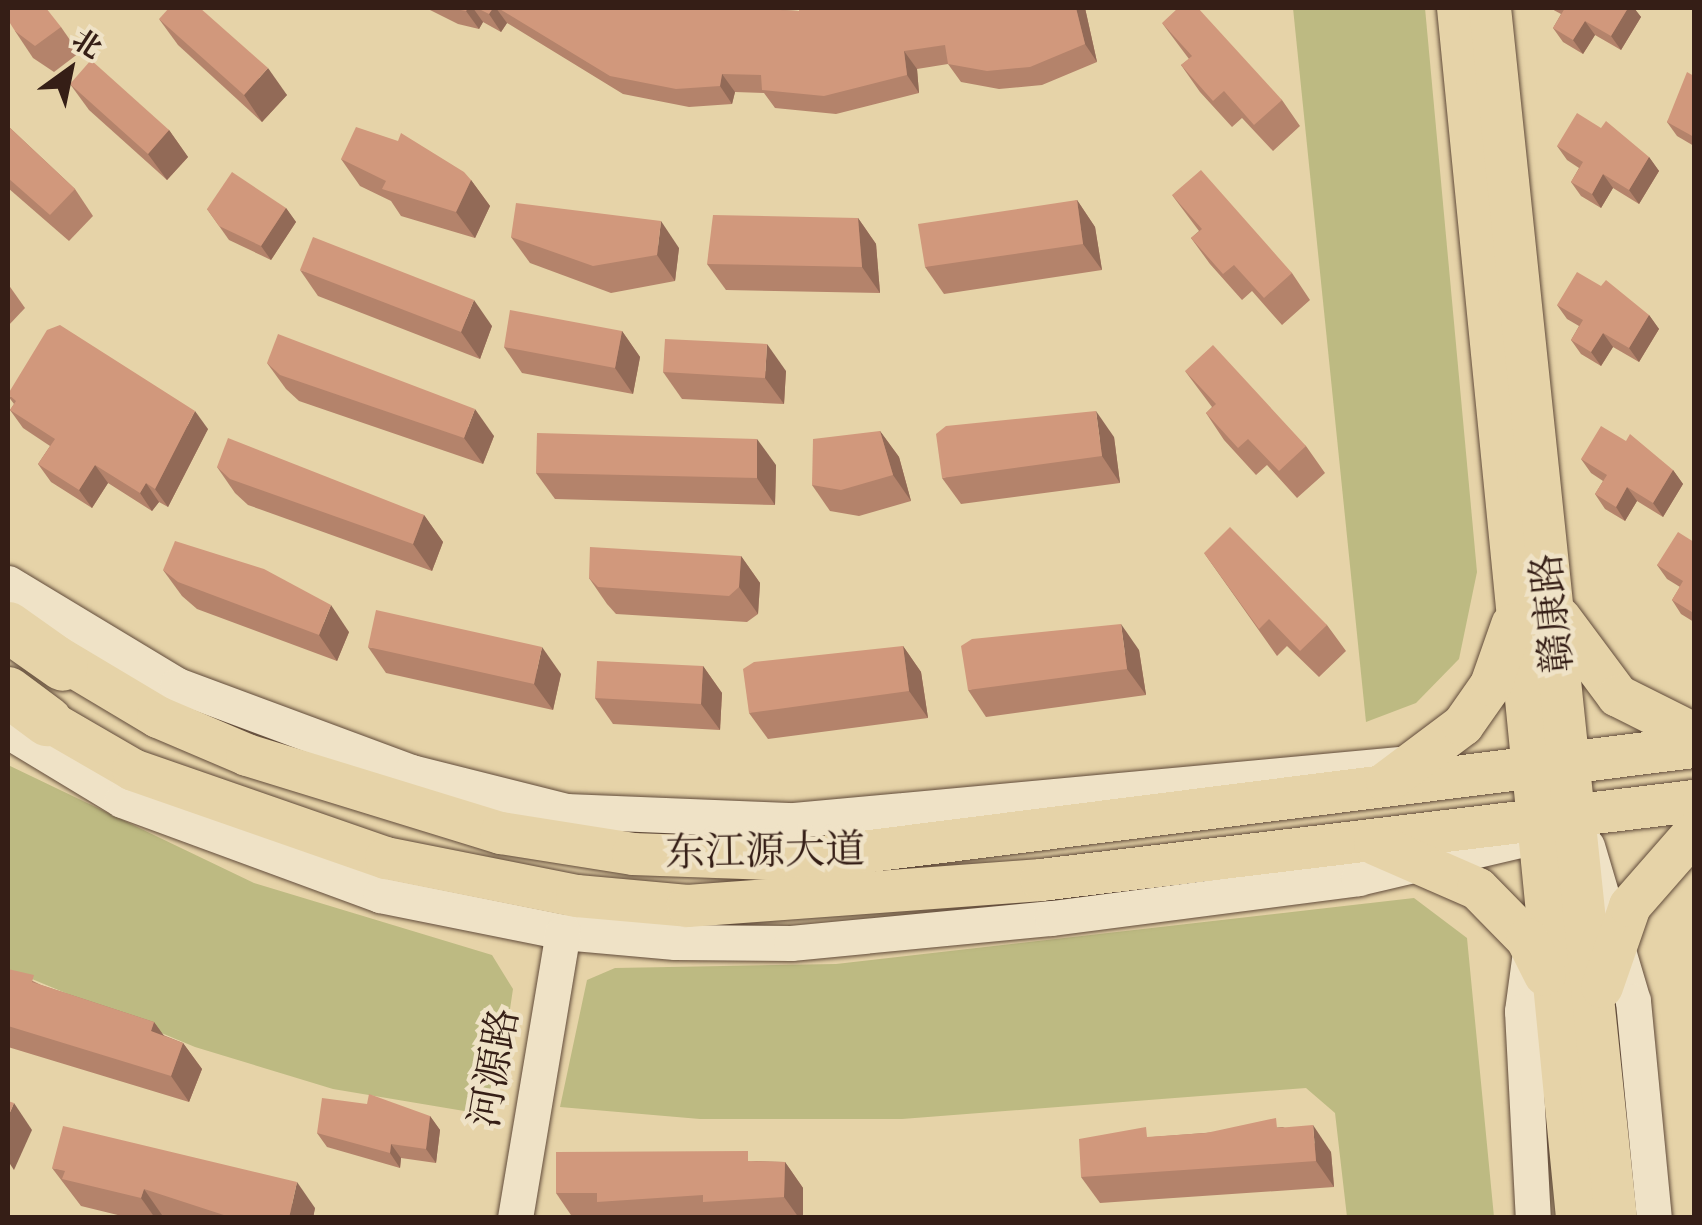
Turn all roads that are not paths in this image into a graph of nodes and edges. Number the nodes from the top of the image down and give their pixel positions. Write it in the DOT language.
graph roads {
  1 [pos="1458,8"];
  2 [pos="1490,8"];
  3 [pos="8,583"];
  4 [pos="1536,589"];
  5 [pos="8,624"];
  6 [pos="63,666"];
  7 [pos="17,710"];
  8 [pos="1689,733"];
  9 [pos="1549,757"];
  10 [pos="1422,762"];
  11 [pos="1355,793"];
  12 [pos="1694,801"];
  13 [pos="1694,824"];
  14 [pos="1557,827"];
  15 [pos="1694,833"];
  16 [pos="1355,842"];
  17 [pos="1428,860"];
  18 [pos="563,932"];
  19 [pos="1618,932"];
  20 [pos="1532,947"];
  21 [pos="1552,1004"];
  22 [pos="1596,1006"];
  23 [pos="515,1218"];
  24 [pos="1534,1218"];
  25 [pos="1547,1218"];
  26 [pos="1576,1218"];
  27 [pos="1616,1218"];
  28 [pos="1634,1218"];
  29 [pos="1654,1218"];
  1 -- 4 [label="main road, 赣康路"];
  2 -- 4 [label="main road, 赣康路"];
  3 -- 10 [label="street"];
  4 -- 8 [label="main road"];
  4 -- 9 [label="main road, 赣康路"];
  4 -- 10 [label="main road"];
  5 -- 6 [label="highway"];
  6 -- 11 [label="main road, 东江源大道"];
  7 -- 16 [label="main road, 东江源大道"];
  7 -- 18 [label="street"];
  8 -- 9 [label="main road, 东江源大道"];
  9 -- 10 [label="street"];
  9 -- 11 [label="main road, 东江源大道"];
  9 -- 14 [label="main road, 赣康路"];
  10 -- 11 [label="main road"];
  12 -- 14 [label="main road, 东江源大道"];
  13 -- 14 [label="street"];
  14 -- 16 [label="main road, 东江源大道"];
  14 -- 17 [label="street"];
  14 -- 19 [label="street"];
  14 -- 20 [label="street"];
  14 -- 21 [label="main road, 赣康路"];
  14 -- 22 [label="main road, 赣康路"];
  15 -- 19 [label="main road"];
  16 -- 17 [label="main road"];
  17 -- 18 [label="street"];
  17 -- 20 [label="main road"];
  18 -- 23 [label="street, 河源路"];
  19 -- 22 [label="main road"];
  19 -- 29 [label="street"];
  20 -- 21 [label="main road"];
  20 -- 24 [label="street"];
  21 -- 25 [label="main road"];
  21 -- 26 [label="main road, 赣康路"];
  22 -- 27 [label="main road, 赣康路"];
  22 -- 28 [label="main road"];
}
